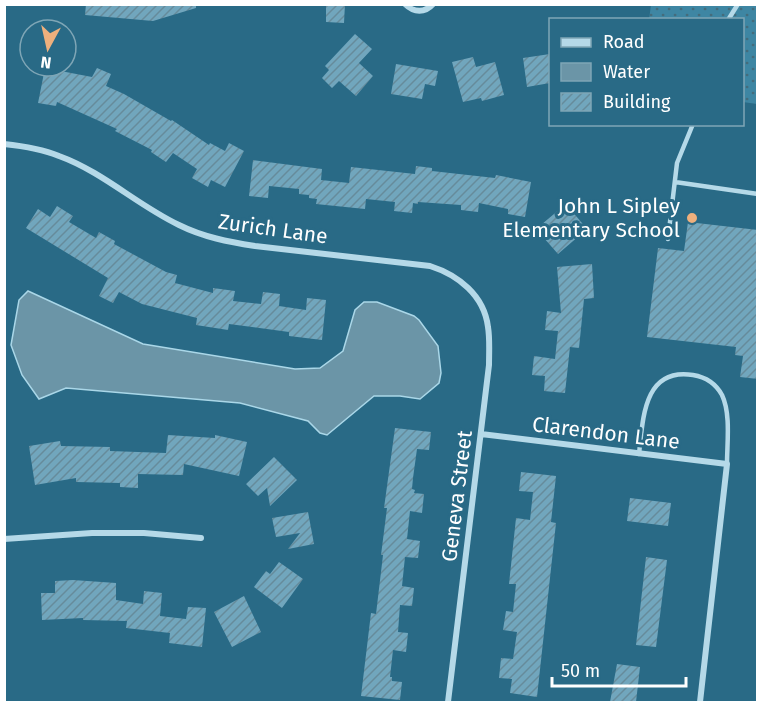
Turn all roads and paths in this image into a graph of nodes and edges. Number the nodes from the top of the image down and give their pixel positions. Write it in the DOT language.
graph roads {
  1 [pos="405,4"];
  2 [pos="433,4"];
  3 [pos="738,4"];
  4 [pos="729,18"];
  5 [pos="692,126"];
  6 [pos="4,144"];
  7 [pos="675,182"];
  8 [pos="758,194"];
  9 [pos="668,239"];
  10 [pos="476,297"];
  11 [pos="481,434"];
  12 [pos="639,454"];
  13 [pos="727,464"];
  14 [pos="201,538"];
  15 [pos="4,539"];
  16 [pos="448,702"];
  17 [pos="700,702"];
  1 -- 2 [label="street"];
  3 -- 4 [label="lane"];
  5 -- 7 [label="lane"];
  6 -- 10 [label="street, Zurich Lane"];
  7 -- 8 [label="lane"];
  7 -- 9 [label="lane"];
  10 -- 11 [label="street, Geneva Street"];
  11 -- 12 [label="street, Clarendon Lane"];
  11 -- 16 [label="street, Geneva Street"];
  12 -- 13 [label="street, Clarendon Lane"];
  12 -- 13 [label="lane"];
  13 -- 17 [label="street"];
  14 -- 15 [label="street"];
}
